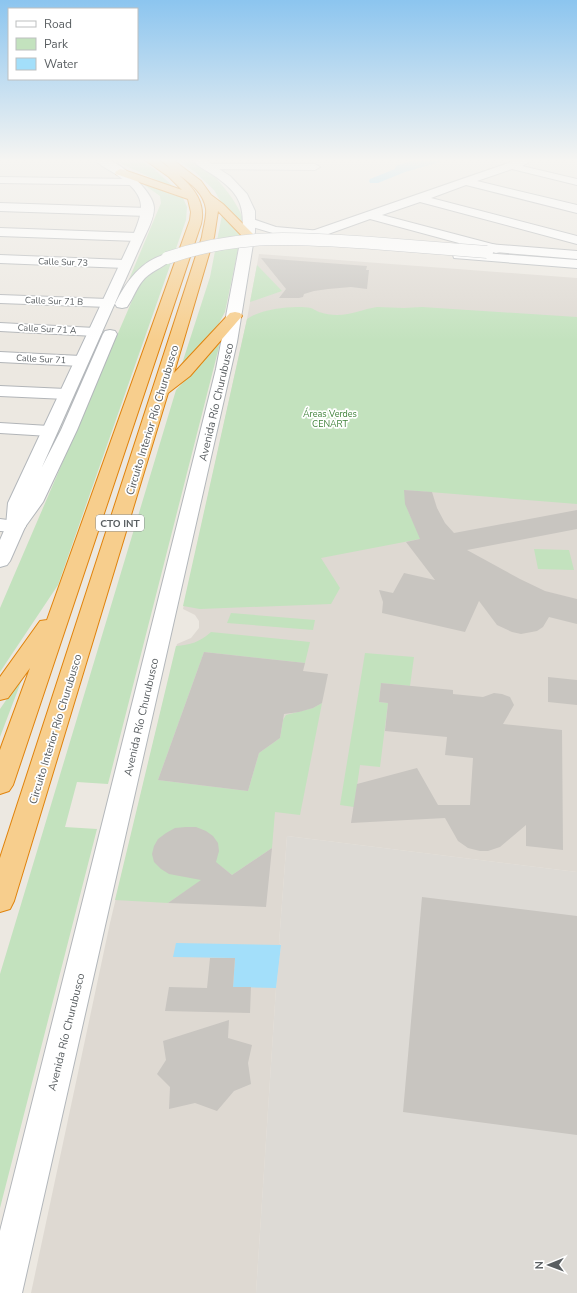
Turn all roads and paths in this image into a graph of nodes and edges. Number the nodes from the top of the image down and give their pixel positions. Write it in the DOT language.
graph roads {
  1 [pos="144,220"];
  2 [pos="196,220"];
  3 [pos="210,220"];
  4 [pos="231,220"];
  5 [pos="354,220"];
  6 [pos="387,220"];
  7 [pos="503,220"];
  8 [pos="250,222"];
  9 [pos="0,232"];
  10 [pos="313,235"];
  11 [pos="138,237"];
  12 [pos="247,239"];
  13 [pos="577,240"];
  14 [pos="396,245"];
  15 [pos="425,248"];
  16 [pos="491,251"];
  17 [pos="577,255"];
  18 [pos="0,259"];
  19 [pos="577,259"];
  20 [pos="0,264"];
  21 [pos="577,264"];
  22 [pos="124,266"];
  23 [pos="0,299"];
  24 [pos="108,303"];
  25 [pos="235,316"];
  26 [pos="0,327"];
  27 [pos="95,332"];
  28 [pos="0,357"];
  29 [pos="81,361"];
  30 [pos="0,391"];
  31 [pos="161,391"];
  32 [pos="66,394"];
  33 [pos="0,428"];
  34 [pos="50,431"];
  35 [pos="8,525"];
  36 [pos="2,551"];
  37 [pos="64,604"];
  38 [pos="0,693"];
  39 [pos="0,785"];
  40 [pos="0,901"];
  41 [pos="3,1293"];
  1 -- 11 [label="main road"];
  2 -- 37 [label="highway, Circuito Interior Río Churubusco / CTO INT"];
  3 -- 31 [label="highway, Circuito Interior Río Churubusco / CTO INT"];
  4 -- 12 [label="highway"];
  5 -- 10 [label="main road"];
  6 -- 16 [label="main road"];
  7 -- 13 [label="main road"];
  8 -- 10 [label="main road"];
  8 -- 12 [label="main road, Avenida Río Churubusco"];
  9 -- 11 [label="main road"];
  10 -- 14 [label="main road"];
  11 -- 22 [label="main road"];
  12 -- 14 [label="main road"];
  12 -- 25 [label="main road, Avenida Río Churubusco"];
  14 -- 15 [label="main road"];
  15 -- 16 [label="main road"];
  15 -- 21 [label="main road"];
  16 -- 17 [label="main road"];
  16 -- 19 [label="main road"];
  16 -- 35 [label="main road, bridge"];
  18 -- 22 [label="main road, Calle Sur 73"];
  20 -- 22 [label="main road, Calle Sur 73"];
  22 -- 24 [label="main road"];
  23 -- 24 [label="main road, Calle Sur 71 B"];
  24 -- 27 [label="main road"];
  25 -- 31 [label="highway"];
  25 -- 41 [label="main road, Avenida Río Churubusco"];
  26 -- 27 [label="main road, Calle Sur 71 A"];
  27 -- 29 [label="main road"];
  28 -- 29 [label="main road, Calle Sur 71"];
  29 -- 32 [label="main road"];
  30 -- 32 [label="main road"];
  31 -- 40 [label="highway, Circuito Interior Río Churubusco / CTO INT"];
  32 -- 34 [label="main road"];
  33 -- 34 [label="main road"];
  34 -- 35 [label="main road"];
  35 -- 36 [label="main road"];
  37 -- 38 [label="highway"];
  37 -- 39 [label="highway, Circuito Interior Río Churubusco / CTO INT"];
}
